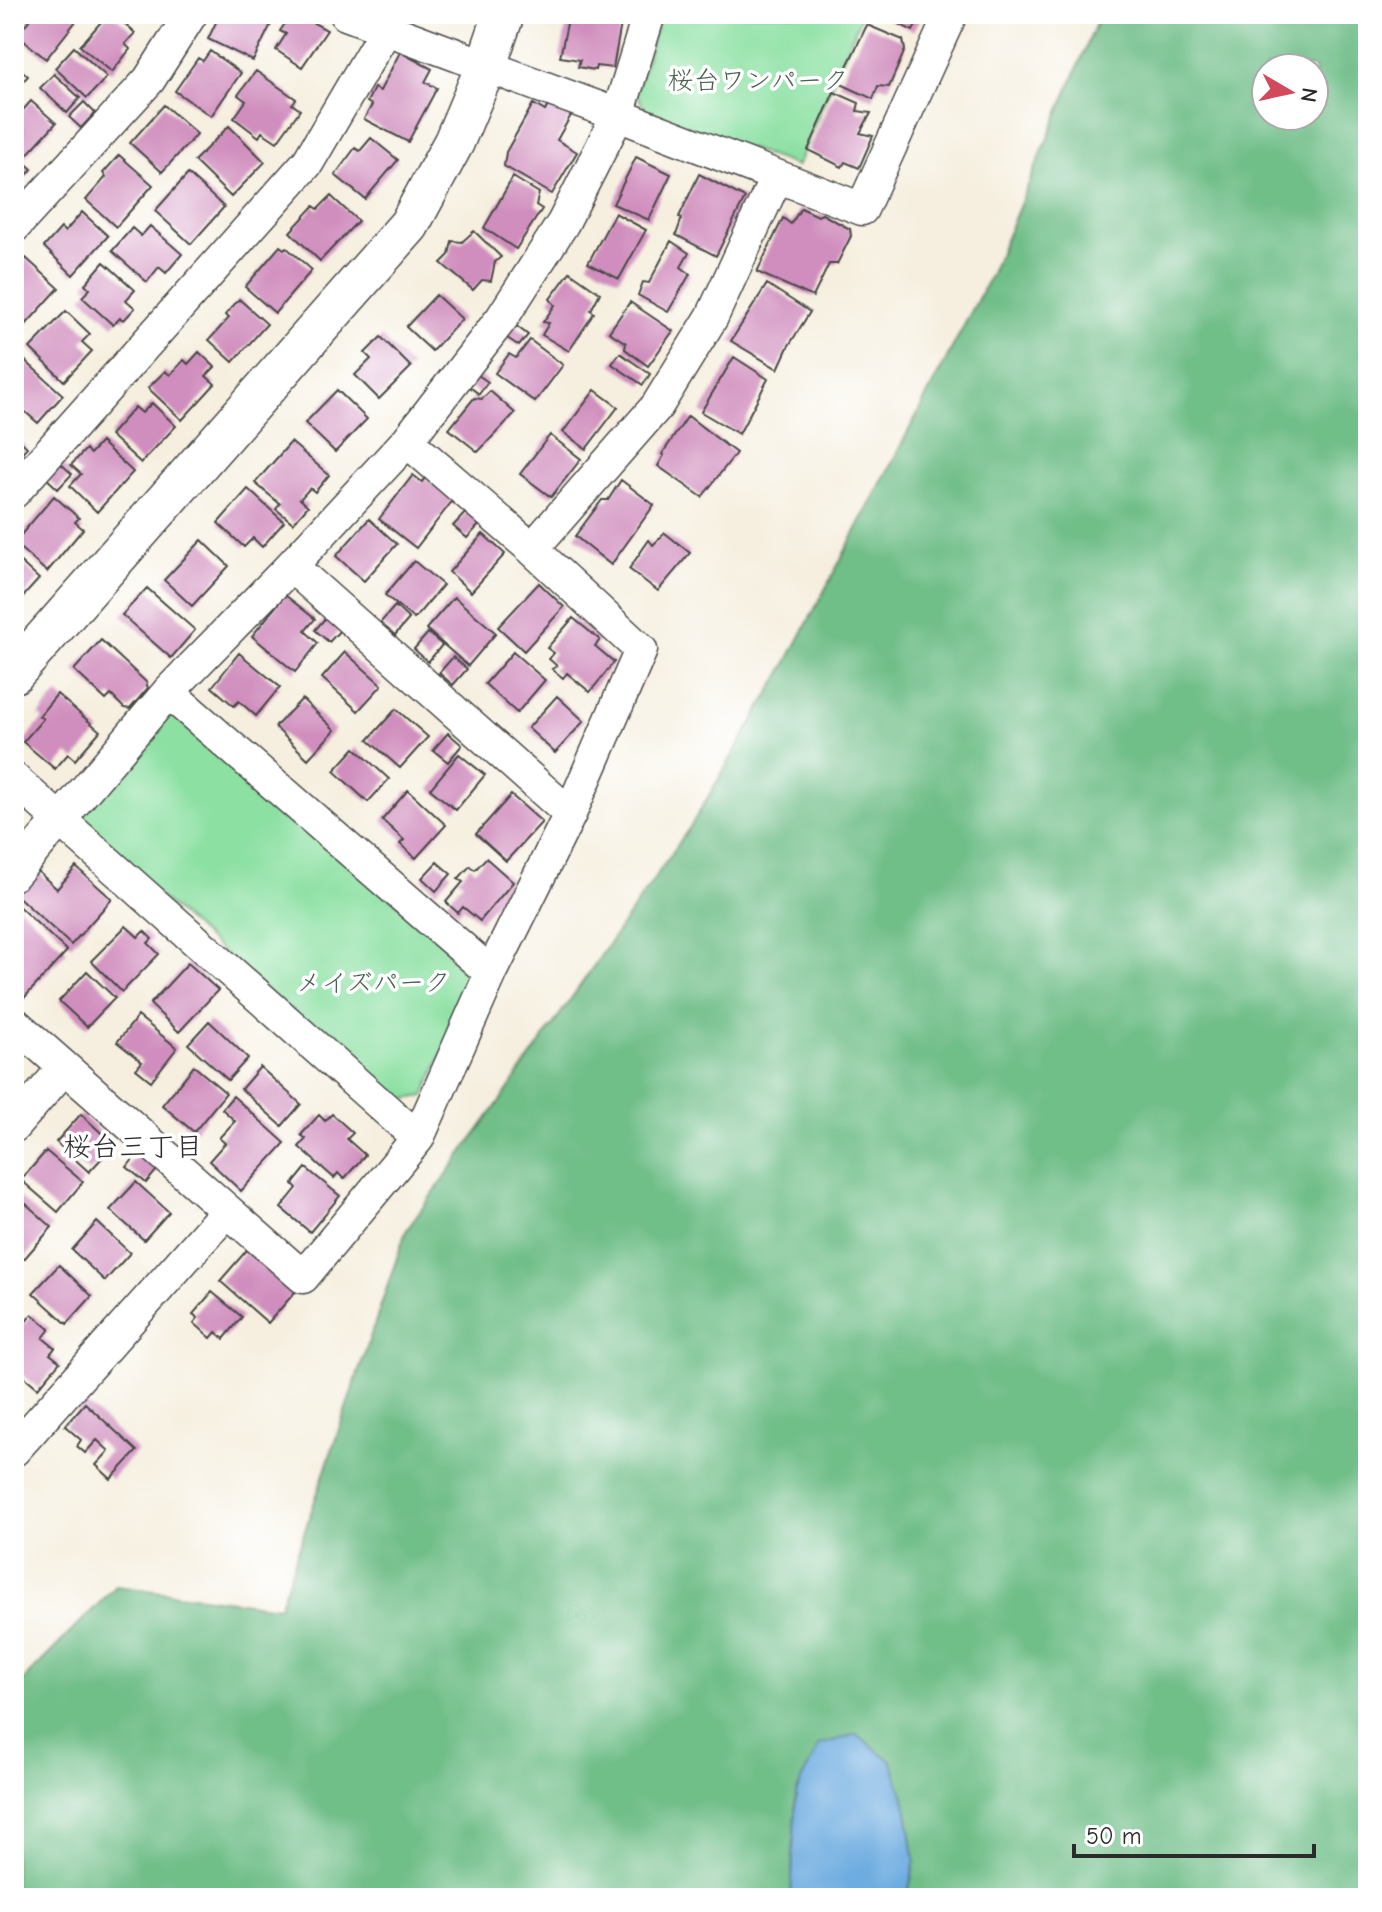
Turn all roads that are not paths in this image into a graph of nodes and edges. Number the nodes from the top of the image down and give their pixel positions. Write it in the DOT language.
graph roads {
  1 [pos="191,14"];
  2 [pos="346,14"];
  3 [pos="504,14"];
  4 [pos="649,14"];
  5 [pos="951,14"];
  6 [pos="388,22"];
  7 [pos="486,66"];
  8 [pos="618,115"];
  9 [pos="776,178"];
  10 [pos="14,227"];
  11 [pos="407,441"];
  12 [pos="14,492"];
  13 [pos="532,549"];
  14 [pos="291,566"];
  15 [pos="14,673"];
  16 [pos="168,692"];
  17 [pos="14,779"];
  18 [pos="570,814"];
  19 [pos="60,823"];
  20 [pos="14,874"];
  21 [pos="491,973"];
  22 [pos="14,1023"];
  23 [pos="64,1068"];
  24 [pos="14,1126"];
  25 [pos="418,1138"];
  26 [pos="227,1211"];
  27 [pos="14,1450"];
  1 -- 10 [label="street"];
  2 -- 6 [label="street"];
  3 -- 7 [label="street"];
  4 -- 8 [label="street"];
  5 -- 9 [label="street"];
  6 -- 7 [label="street"];
  6 -- 12 [label="street"];
  7 -- 8 [label="street"];
  7 -- 15 [label="street"];
  8 -- 9 [label="street"];
  8 -- 11 [label="street"];
  9 -- 13 [label="street"];
  11 -- 13 [label="street"];
  11 -- 14 [label="street"];
  13 -- 18 [label="street"];
  14 -- 16 [label="street"];
  14 -- 18 [label="street"];
  16 -- 19 [label="street"];
  16 -- 21 [label="street"];
  17 -- 19 [label="street"];
  18 -- 21 [label="street"];
  19 -- 20 [label="street"];
  19 -- 25 [label="street"];
  21 -- 25 [label="street"];
  22 -- 23 [label="street"];
  23 -- 24 [label="street"];
  23 -- 26 [label="street"];
  25 -- 26 [label="street"];
  26 -- 27 [label="street"];
}
